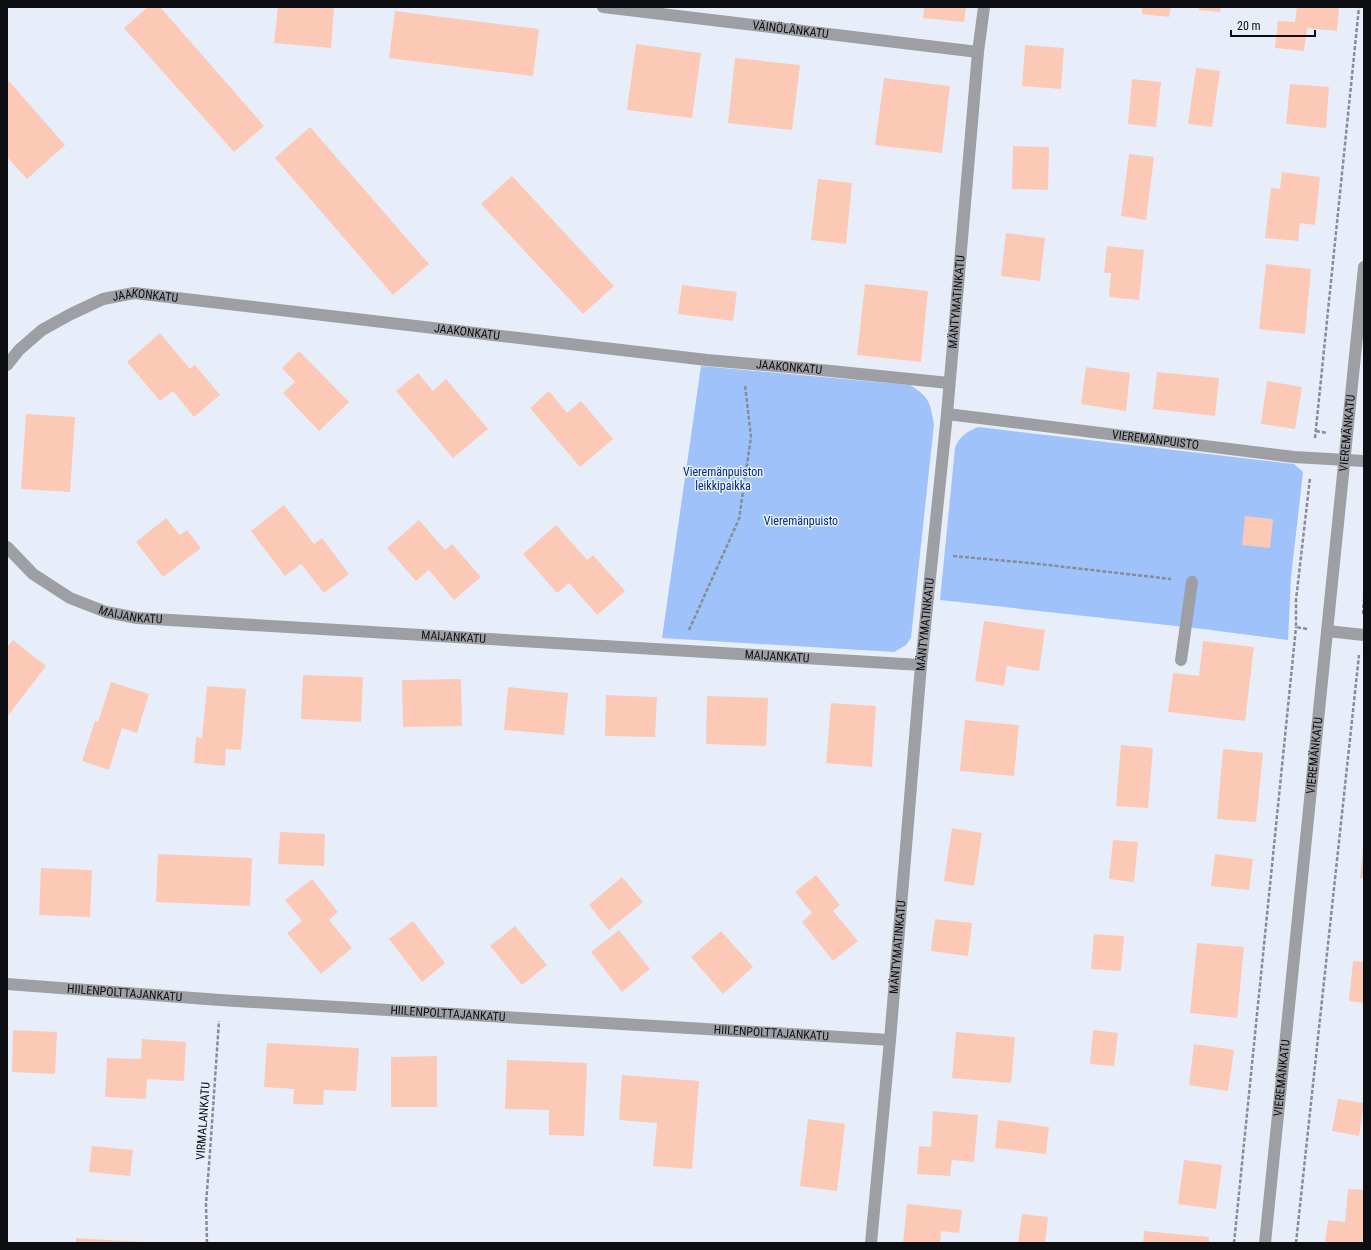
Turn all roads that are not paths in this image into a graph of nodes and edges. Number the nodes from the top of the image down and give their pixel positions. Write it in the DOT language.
graph roads {
  1 [pos="603,7"];
  2 [pos="984,7"];
  3 [pos="978,52"];
  4 [pos="1364,267"];
  5 [pos="7,365"];
  6 [pos="949,382"];
  7 [pos="947,414"];
  8 [pos="1344,459"];
  9 [pos="1364,461"];
  10 [pos="7,547"];
  11 [pos="1192,582"];
  12 [pos="1327,631"];
  13 [pos="1362,635"];
  14 [pos="1181,660"];
  15 [pos="921,665"];
  16 [pos="7,984"];
  17 [pos="890,1040"];
  18 [pos="871,1243"];
  19 [pos="1265,1243"];
  1 -- 3 [label="street, VÄINÖLÄNKATU"];
  2 -- 3 [label="street, MÄNTYMATINKATU"];
  3 -- 6 [label="street, MÄNTYMATINKATU"];
  4 -- 8 [label="street, VIEREMÄNKATU"];
  5 -- 6 [label="street, JAAKONKATU"];
  6 -- 7 [label="street, MÄNTYMATINKATU"];
  7 -- 8 [label="street, VIEREMÄNPUISTO"];
  7 -- 15 [label="street, MÄNTYMATINKATU"];
  8 -- 9 [label="street, VIEREMÄNPUISTO"];
  8 -- 12 [label="street, VIEREMÄNKATU"];
  10 -- 15 [label="street, MAIJANKATU"];
  11 -- 14 [label="street"];
  12 -- 13 [label="street"];
  12 -- 19 [label="street, VIEREMÄNKATU"];
  15 -- 17 [label="street, MÄNTYMATINKATU"];
  16 -- 17 [label="street, HIILENPOLTTAJANKATU"];
  17 -- 18 [label="street, MÄNTYMATINKATU"];
}
